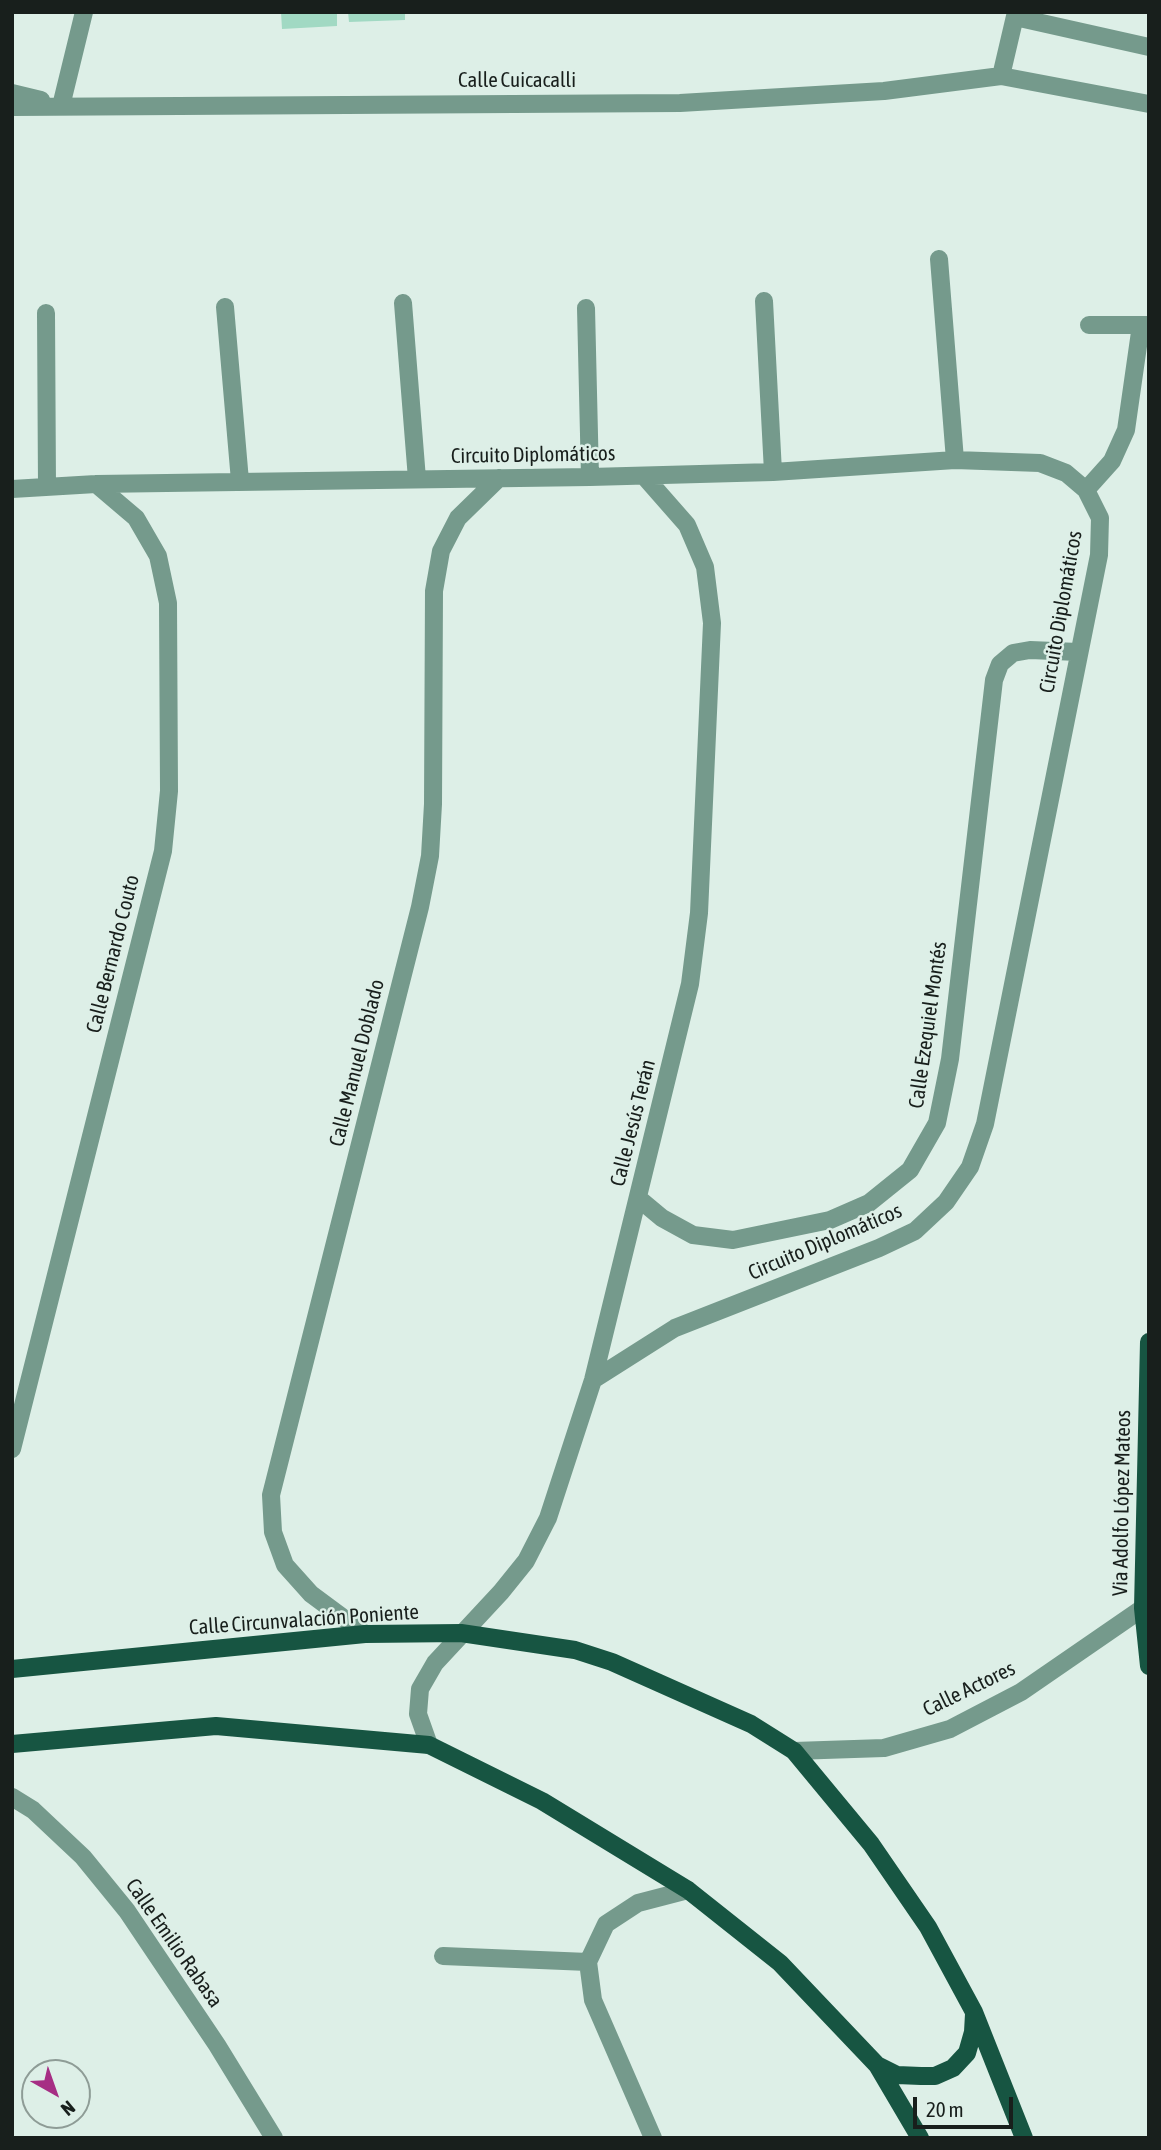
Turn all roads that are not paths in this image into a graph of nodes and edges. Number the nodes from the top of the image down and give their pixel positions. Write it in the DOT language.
graph roads {
  1 [pos="84,12"];
  2 [pos="1015,15"];
  3 [pos="1149,47"];
  4 [pos="1001,76"];
  5 [pos="12,93"];
  6 [pos="1149,104"];
  7 [pos="61,106"];
  8 [pos="12,107"];
  9 [pos="939,259"];
  10 [pos="764,301"];
  11 [pos="403,303"];
  12 [pos="225,307"];
  13 [pos="586,308"];
  14 [pos="46,313"];
  15 [pos="1088,325"];
  16 [pos="1145,325"];
  17 [pos="955,460"];
  18 [pos="773,472"];
  19 [pos="644,476"];
  20 [pos="590,477"];
  21 [pos="499,478"];
  22 [pos="417,479"];
  23 [pos="240,481"];
  24 [pos="96,484"];
  25 [pos="47,487"];
  26 [pos="12,489"];
  27 [pos="1087,491"];
  28 [pos="1078,652"];
  29 [pos="638,1198"];
  30 [pos="1149,1342"];
  31 [pos="593,1380"];
  32 [pos="12,1449"];
  33 [pos="1143,1608"];
  34 [pos="461,1633"];
  35 [pos="365,1634"];
  36 [pos="1149,1666"];
  37 [pos="12,1669"];
  38 [pos="12,1744"];
  39 [pos="429,1745"];
  40 [pos="794,1751"];
  41 [pos="12,1797"];
  42 [pos="688,1890"];
  43 [pos="443,1956"];
  44 [pos="588,1962"];
  45 [pos="974,2012"];
  46 [pos="877,2065"];
  47 [pos="274,2138"];
  48 [pos="653,2138"];
  49 [pos="920,2138"];
  50 [pos="1024,2138"];
  1 -- 7 [label="street"];
  2 -- 3 [label="street"];
  2 -- 4 [label="street"];
  4 -- 6 [label="street, Calle Cuicacalli"];
  4 -- 7 [label="street, Calle Cuicacalli"];
  5 -- 7 [label="street"];
  7 -- 8 [label="street"];
  9 -- 17 [label="street"];
  10 -- 18 [label="street"];
  11 -- 22 [label="street"];
  12 -- 23 [label="street"];
  13 -- 20 [label="street"];
  14 -- 25 [label="street"];
  15 -- 16 [label="street"];
  16 -- 27 [label="street"];
  17 -- 18 [label="street, Circuito Diplomáticos"];
  17 -- 27 [label="street, Circuito Diplomáticos"];
  18 -- 19 [label="street, Circuito Diplomáticos"];
  19 -- 20 [label="street, Circuito Diplomáticos"];
  19 -- 29 [label="street, Calle Jesús Terán"];
  20 -- 21 [label="street, Circuito Diplomáticos"];
  21 -- 22 [label="street, Circuito Diplomáticos"];
  21 -- 35 [label="street, Calle Manuel Doblado"];
  22 -- 23 [label="street, Circuito Diplomáticos"];
  23 -- 24 [label="street, Circuito Diplomáticos"];
  24 -- 25 [label="street, Circuito Diplomáticos"];
  24 -- 32 [label="street, Calle Bernardo Couto"];
  25 -- 26 [label="street, Circuito Diplomáticos"];
  27 -- 28 [label="street, Circuito Diplomáticos"];
  28 -- 29 [label="street, Calle Ezequiel Montés"];
  28 -- 31 [label="street, Circuito Diplomáticos"];
  29 -- 31 [label="street, Calle Jesús Terán"];
  30 -- 33 [label="main road, Via Adolfo López Mateos"];
  31 -- 34 [label="street, Calle Jesús Terán"];
  33 -- 36 [label="main road, Via Adolfo López Mateos"];
  33 -- 40 [label="street, Calle Actores"];
  34 -- 35 [label="main road, Calle Circunvalación Poniente"];
  34 -- 39 [label="street, Calle Jesús Terán"];
  34 -- 40 [label="main road, Calle Circunvalación Poniente"];
  35 -- 37 [label="main road, Calle Circunvalación Poniente"];
  38 -- 39 [label="main road"];
  39 -- 42 [label="main road"];
  40 -- 45 [label="main road, Calle Circunvalación Poniente"];
  41 -- 47 [label="street, Calle Emilio Rabasa"];
  42 -- 44 [label="street"];
  42 -- 46 [label="main road"];
  43 -- 44 [label="street"];
  44 -- 48 [label="street"];
  45 -- 46 [label="main road"];
  45 -- 50 [label="main road, Calle Circunvalación Poniente"];
  46 -- 49 [label="main road"];
}
